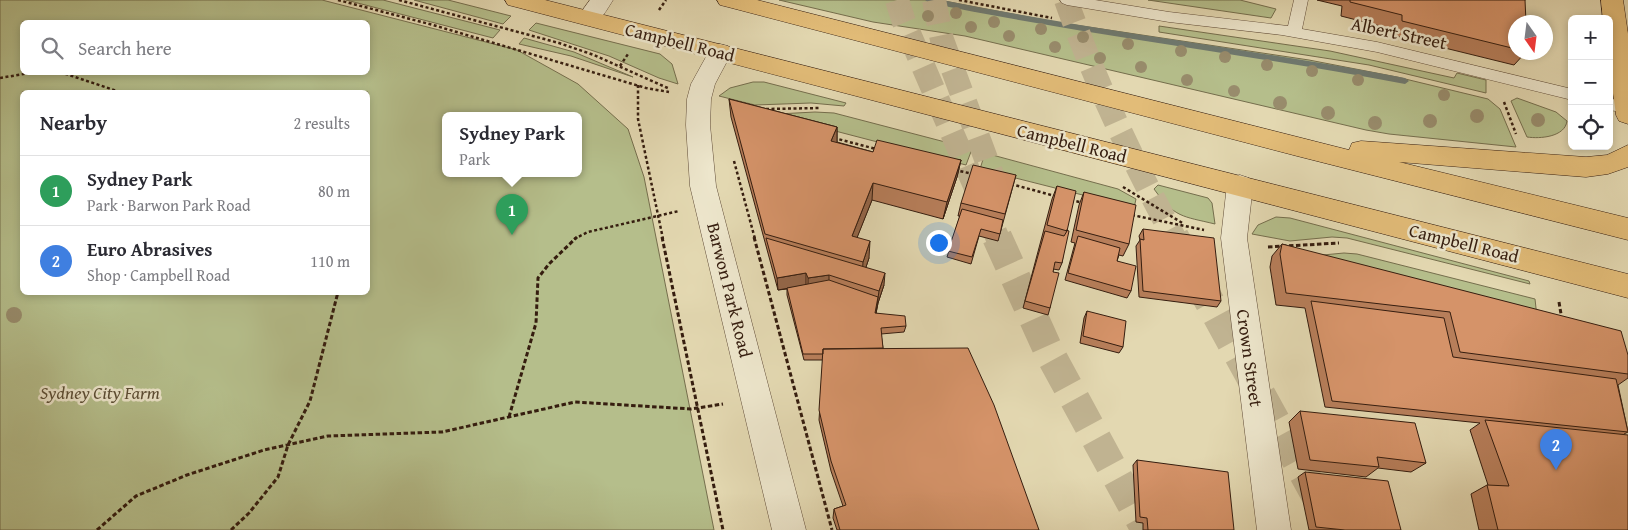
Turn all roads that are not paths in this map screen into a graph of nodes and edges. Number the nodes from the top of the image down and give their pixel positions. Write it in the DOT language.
graph roads {
  1 [pos="516,0"];
  2 [pos="728,0"];
  3 [pos="1067,0"];
  4 [pos="1301,0"];
  5 [pos="1612,0"];
  6 [pos="595,9"];
  7 [pos="1294,32"];
  8 [pos="720,52"];
  9 [pos="1568,94"];
  10 [pos="1621,109"];
  11 [pos="1297,147"];
  12 [pos="1628,155"];
  13 [pos="1240,185"];
  14 [pos="1628,229"];
  15 [pos="1628,286"];
  16 [pos="789,530"];
  17 [pos="1274,530"];
  1 -- 6 [label="main road, Campbell Road"];
  2 -- 11 [label="main road"];
  3 -- 7 [label="lane, Albert Street"];
  4 -- 7 [label="lane"];
  5 -- 10 [label="main road"];
  6 -- 8 [label="main road, Campbell Road"];
  7 -- 9 [label="lane, Albert Street"];
  8 -- 13 [label="main road, Campbell Road"];
  8 -- 16 [label="street, Barwon Park Road"];
  11 -- 12 [label="main road"];
  11 -- 14 [label="main road"];
  13 -- 15 [label="main road, Campbell Road"];
  13 -- 17 [label="street, Crown Street"];
}
